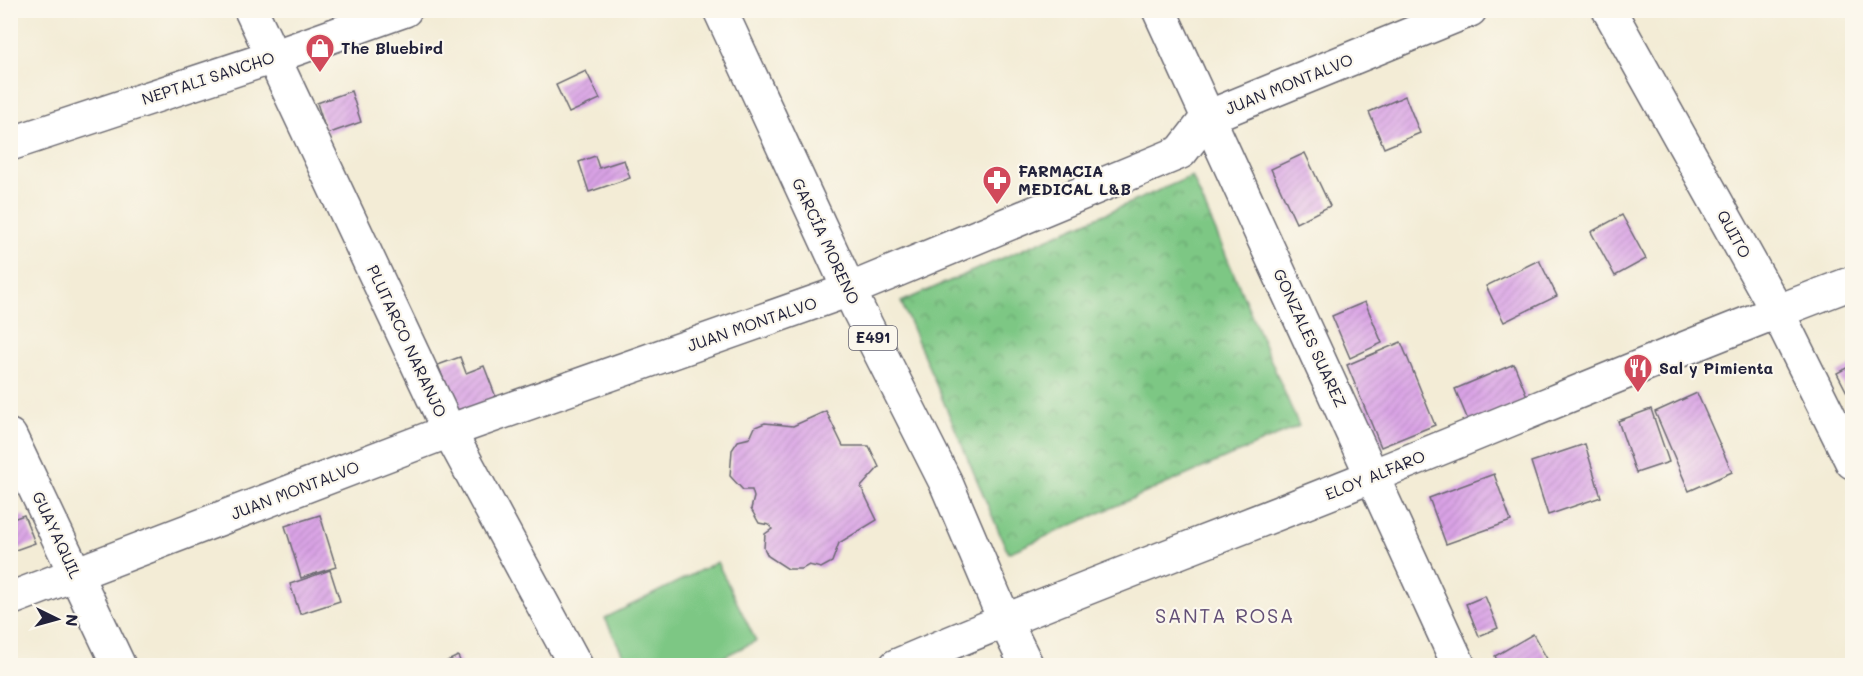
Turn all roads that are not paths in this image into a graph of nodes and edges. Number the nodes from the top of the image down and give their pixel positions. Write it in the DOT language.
graph roads {
  1 [pos="251,10"];
  2 [pos="405,10"];
  3 [pos="720,10"];
  4 [pos="1159,10"];
  5 [pos="1470,10"];
  6 [pos="1609,10"];
  7 [pos="273,57"];
  8 [pos="1208,117"];
  9 [pos="10,144"];
  10 [pos="1852,283"];
  11 [pos="849,290"];
  12 [pos="1778,311"];
  13 [pos="449,431"];
  14 [pos="10,436"];
  15 [pos="1852,462"];
  16 [pos="1374,476"];
  17 [pos="76,574"];
  18 [pos="10,599"];
  19 [pos="1004,619"];
  20 [pos="119,666"];
  21 [pos="576,666"];
  22 [pos="896,666"];
  23 [pos="1027,666"];
  24 [pos="1459,666"];
  1 -- 7 [label="main road, PLUTARCO NARANJO"];
  2 -- 7 [label="main road, NEPTALI SANCHO"];
  3 -- 11 [label="main road, GARCÍA MORENO / E491"];
  4 -- 8 [label="main road, GONZALES SUAREZ"];
  5 -- 8 [label="main road, JUAN MONTALVO"];
  6 -- 12 [label="main road, QUITO"];
  7 -- 9 [label="main road, NEPTALI SANCHO"];
  7 -- 13 [label="main road, PLUTARCO NARANJO"];
  8 -- 11 [label="main road, JUAN MONTALVO"];
  8 -- 16 [label="main road, GONZALES SUAREZ"];
  10 -- 12 [label="main road, ELOY ALFARO"];
  11 -- 13 [label="main road, JUAN MONTALVO"];
  11 -- 19 [label="main road, GARCÍA MORENO / E491"];
  12 -- 15 [label="main road, QUITO"];
  12 -- 16 [label="main road, ELOY ALFARO"];
  13 -- 17 [label="main road, JUAN MONTALVO"];
  13 -- 21 [label="main road, PLUTARCO NARANJO"];
  14 -- 17 [label="main road, GUAYAQUIL"];
  16 -- 19 [label="main road, ELOY ALFARO"];
  16 -- 24 [label="main road, GONZALES SUAREZ"];
  17 -- 18 [label="main road, JUAN MONTALVO"];
  17 -- 20 [label="main road, GUAYAQUIL"];
  19 -- 22 [label="main road, ELOY ALFARO"];
  19 -- 23 [label="main road, GARCÍA MORENO / E491"];
}
